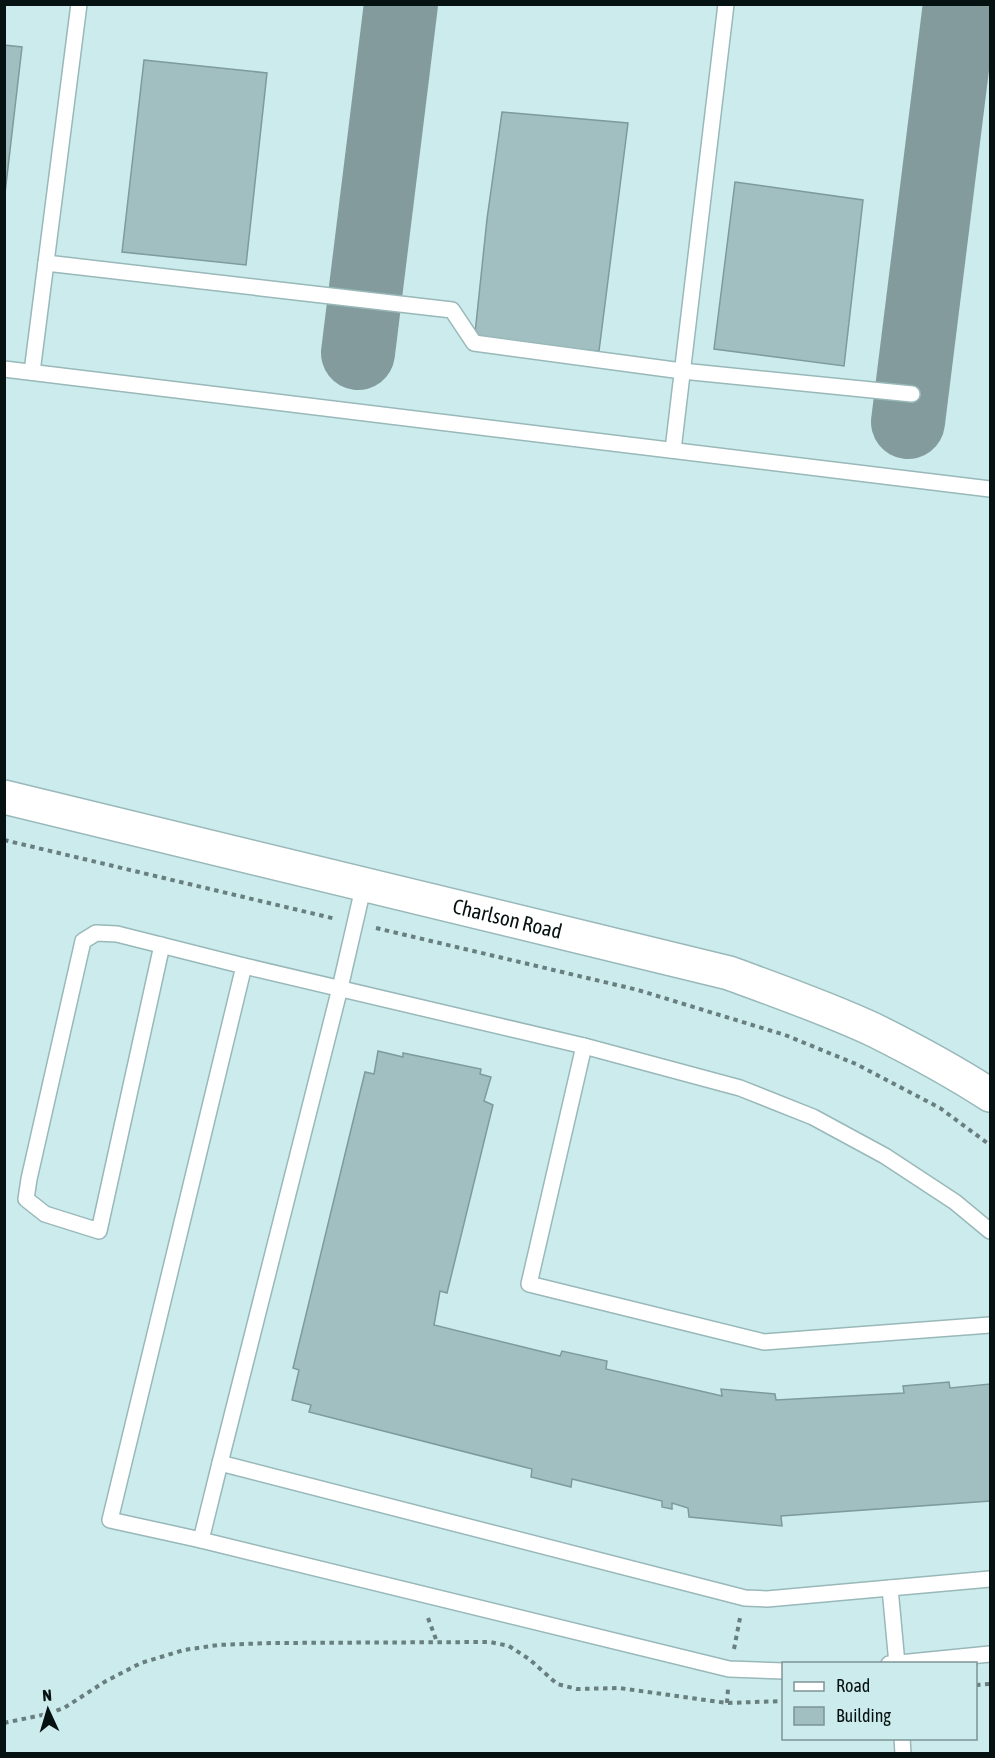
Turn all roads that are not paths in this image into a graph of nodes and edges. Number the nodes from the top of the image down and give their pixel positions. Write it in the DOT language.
graph roads {
  1 [pos="79,4"];
  2 [pos="726,4"];
  3 [pos="46,263"];
  4 [pos="4,369"];
  5 [pos="682,371"];
  6 [pos="32,372"];
  7 [pos="912,394"];
  8 [pos="673,450"];
  9 [pos="990,489"];
  10 [pos="4,797"];
  11 [pos="364,884"];
  12 [pos="162,945"];
  13 [pos="244,966"];
  14 [pos="340,988"];
  15 [pos="584,1046"];
  16 [pos="990,1095"];
  17 [pos="990,1231"];
  18 [pos="990,1325"];
  19 [pos="220,1463"];
  20 [pos="201,1540"];
  21 [pos="990,1579"];
  22 [pos="890,1588"];
  23 [pos="990,1654"];
  24 [pos="897,1662"];
  25 [pos="907,1662"];
  26 [pos="782,1671"];
  1 -- 3 [label="lane"];
  2 -- 5 [label="lane"];
  3 -- 5 [label="lane"];
  3 -- 6 [label="lane"];
  4 -- 6 [label="lane"];
  5 -- 7 [label="lane"];
  5 -- 8 [label="lane"];
  6 -- 8 [label="lane"];
  8 -- 9 [label="lane"];
  10 -- 11 [label="street, Charlson Road"];
  11 -- 14 [label="lane"];
  11 -- 16 [label="street, Charlson Road"];
  12 -- 12 [label="lane"];
  12 -- 13 [label="lane"];
  13 -- 14 [label="lane"];
  13 -- 20 [label="lane"];
  14 -- 15 [label="lane"];
  14 -- 19 [label="lane"];
  15 -- 17 [label="lane"];
  15 -- 18 [label="lane"];
  19 -- 20 [label="lane"];
  19 -- 22 [label="lane"];
  20 -- 26 [label="lane"];
  21 -- 22 [label="lane"];
  22 -- 24 [label="lane"];
  23 -- 25 [label="lane"];
}
